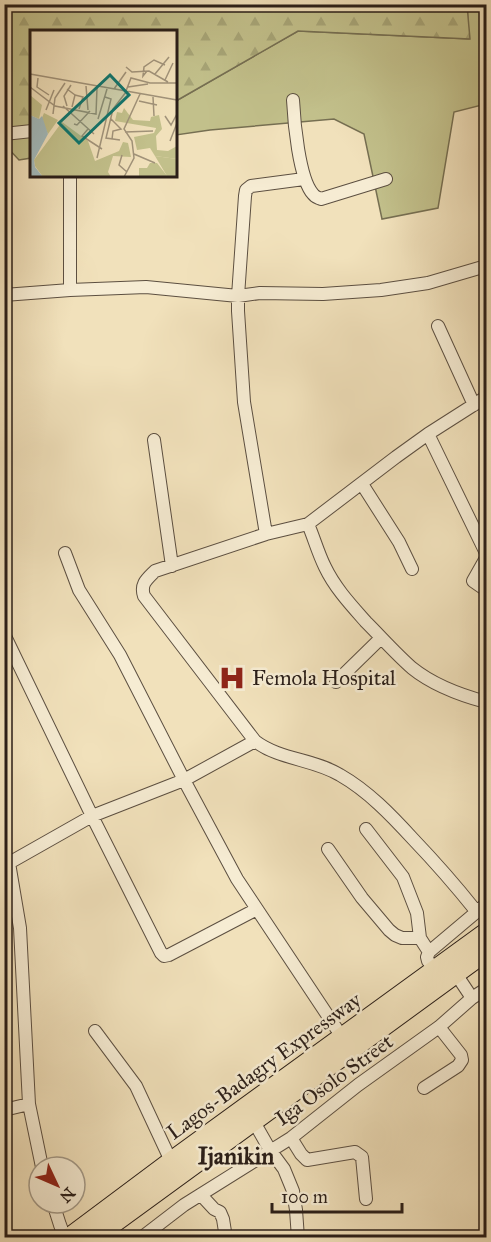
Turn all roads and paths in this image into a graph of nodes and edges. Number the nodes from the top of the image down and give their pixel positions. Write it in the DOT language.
graph roads {
  1 [pos="293,100"];
  2 [pos="30,130"];
  3 [pos="4,134"];
  4 [pos="70,177"];
  5 [pos="304,179"];
  6 [pos="386,179"];
  7 [pos="486,266"];
  8 [pos="70,290"];
  9 [pos="4,295"];
  10 [pos="238,296"];
  11 [pos="438,326"];
  12 [pos="486,397"];
  13 [pos="474,405"];
  14 [pos="428,434"];
  15 [pos="154,440"];
  16 [pos="362,484"];
  17 [pos="308,524"];
  18 [pos="266,534"];
  19 [pos="64,553"];
  20 [pos="486,553"];
  21 [pos="486,558"];
  22 [pos="172,566"];
  23 [pos="412,569"];
  24 [pos="486,591"];
  25 [pos="4,634"];
  26 [pos="381,638"];
  27 [pos="336,682"];
  28 [pos="486,702"];
  29 [pos="255,741"];
  30 [pos="184,780"];
  31 [pos="92,816"];
  32 [pos="366,829"];
  33 [pos="328,849"];
  34 [pos="7,859"];
  35 [pos="481,908"];
  36 [pos="257,909"];
  37 [pos="486,932"];
  38 [pos="420,938"];
  39 [pos="486,952"];
  40 [pos="432,960"];
  41 [pos="456,974"];
  42 [pos="486,989"];
  43 [pos="472,998"];
  44 [pos="440,1027"];
  45 [pos="95,1031"];
  46 [pos="342,1037"];
  47 [pos="424,1088"];
  48 [pos="29,1104"];
  49 [pos="4,1110"];
  50 [pos="254,1122"];
  51 [pos="291,1138"];
  52 [pos="270,1150"];
  53 [pos="40,1155"];
  54 [pos="171,1161"];
  55 [pos="201,1195"];
  56 [pos="366,1199"];
  57 [pos="57,1215"];
  58 [pos="67,1238"];
  59 [pos="94,1238"];
  60 [pos="141,1238"];
  61 [pos="226,1238"];
  62 [pos="298,1238"];
  1 -- 5 [label="street"];
  2 -- 3 [label="street"];
  4 -- 8 [label="street"];
  5 -- 6 [label="street"];
  5 -- 10 [label="street"];
  7 -- 10 [label="street"];
  8 -- 9 [label="street"];
  8 -- 10 [label="street"];
  10 -- 18 [label="street"];
  11 -- 13 [label="street"];
  12 -- 13 [label="street"];
  13 -- 14 [label="street"];
  14 -- 16 [label="street"];
  14 -- 20 [label="street"];
  15 -- 22 [label="street"];
  16 -- 17 [label="street"];
  16 -- 23 [label="street"];
  17 -- 18 [label="street"];
  17 -- 26 [label="street"];
  18 -- 22 [label="street"];
  19 -- 30 [label="street"];
  21 -- 24 [label="street"];
  22 -- 29 [label="street"];
  25 -- 31 [label="street"];
  26 -- 27 [label="street"];
  26 -- 28 [label="street"];
  29 -- 30 [label="street"];
  29 -- 35 [label="street"];
  30 -- 31 [label="street"];
  30 -- 36 [label="street"];
  31 -- 34 [label="street"];
  31 -- 36 [label="street"];
  32 -- 38 [label="street"];
  33 -- 38 [label="street"];
  34 -- 48 [label="street"];
  35 -- 40 [label="street"];
  36 -- 46 [label="street"];
  37 -- 40 [label="highway, Lagos-Badagry Expressway"];
  38 -- 40 [label="street"];
  39 -- 41 [label="highway, Lagos-Badagry Expressway"];
  40 -- 46 [label="highway, Lagos-Badagry Expressway"];
  41 -- 43 [label="street"];
  41 -- 50 [label="highway, Lagos-Badagry Expressway"];
  42 -- 43 [label="street, Iga Osolo Street"];
  43 -- 44 [label="street, Iga Osolo Street"];
  44 -- 47 [label="street"];
  44 -- 51 [label="street, Iga Osolo Street"];
  45 -- 54 [label="street"];
  46 -- 54 [label="highway, Lagos-Badagry Expressway"];
  48 -- 49 [label="street"];
  48 -- 53 [label="street"];
  50 -- 52 [label="street"];
  50 -- 59 [label="highway, Lagos-Badagry Expressway"];
  51 -- 52 [label="street, Iga Osolo Street"];
  51 -- 56 [label="street"];
  52 -- 55 [label="street, Iga Osolo Street"];
  52 -- 62 [label="street"];
  54 -- 58 [label="highway, Lagos-Badagry Expressway"];
  55 -- 60 [label="street, Iga Osolo Street"];
  55 -- 61 [label="street"];
  57 -- 58 [label="street"];
}
